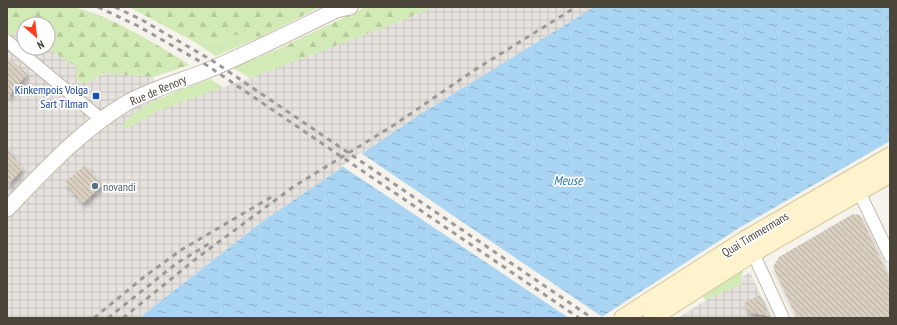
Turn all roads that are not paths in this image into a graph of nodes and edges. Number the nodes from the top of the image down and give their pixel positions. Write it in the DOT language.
graph roads {
  1 [pos="350,7"];
  2 [pos="337,9"];
  3 [pos="7,41"];
  4 [pos="102,120"];
  5 [pos="890,156"];
  6 [pos="890,174"];
  7 [pos="859,192"];
  8 [pos="7,209"];
  9 [pos="753,253"];
  10 [pos="890,256"];
  11 [pos="623,318"];
  12 [pos="652,318"];
  13 [pos="784,318"];
  1 -- 2 [label="street, Rue de Renory"];
  2 -- 4 [label="street, Rue de Renory"];
  3 -- 4 [label="street"];
  4 -- 8 [label="street, Rue de Renory"];
  5 -- 11 [label="main road, Quai Timmermans"];
  6 -- 7 [label="main road, Quai Timmermans"];
  7 -- 9 [label="main road, Quai Timmermans"];
  7 -- 10 [label="street"];
  9 -- 12 [label="main road, Quai Timmermans"];
  9 -- 13 [label="street"];
}
